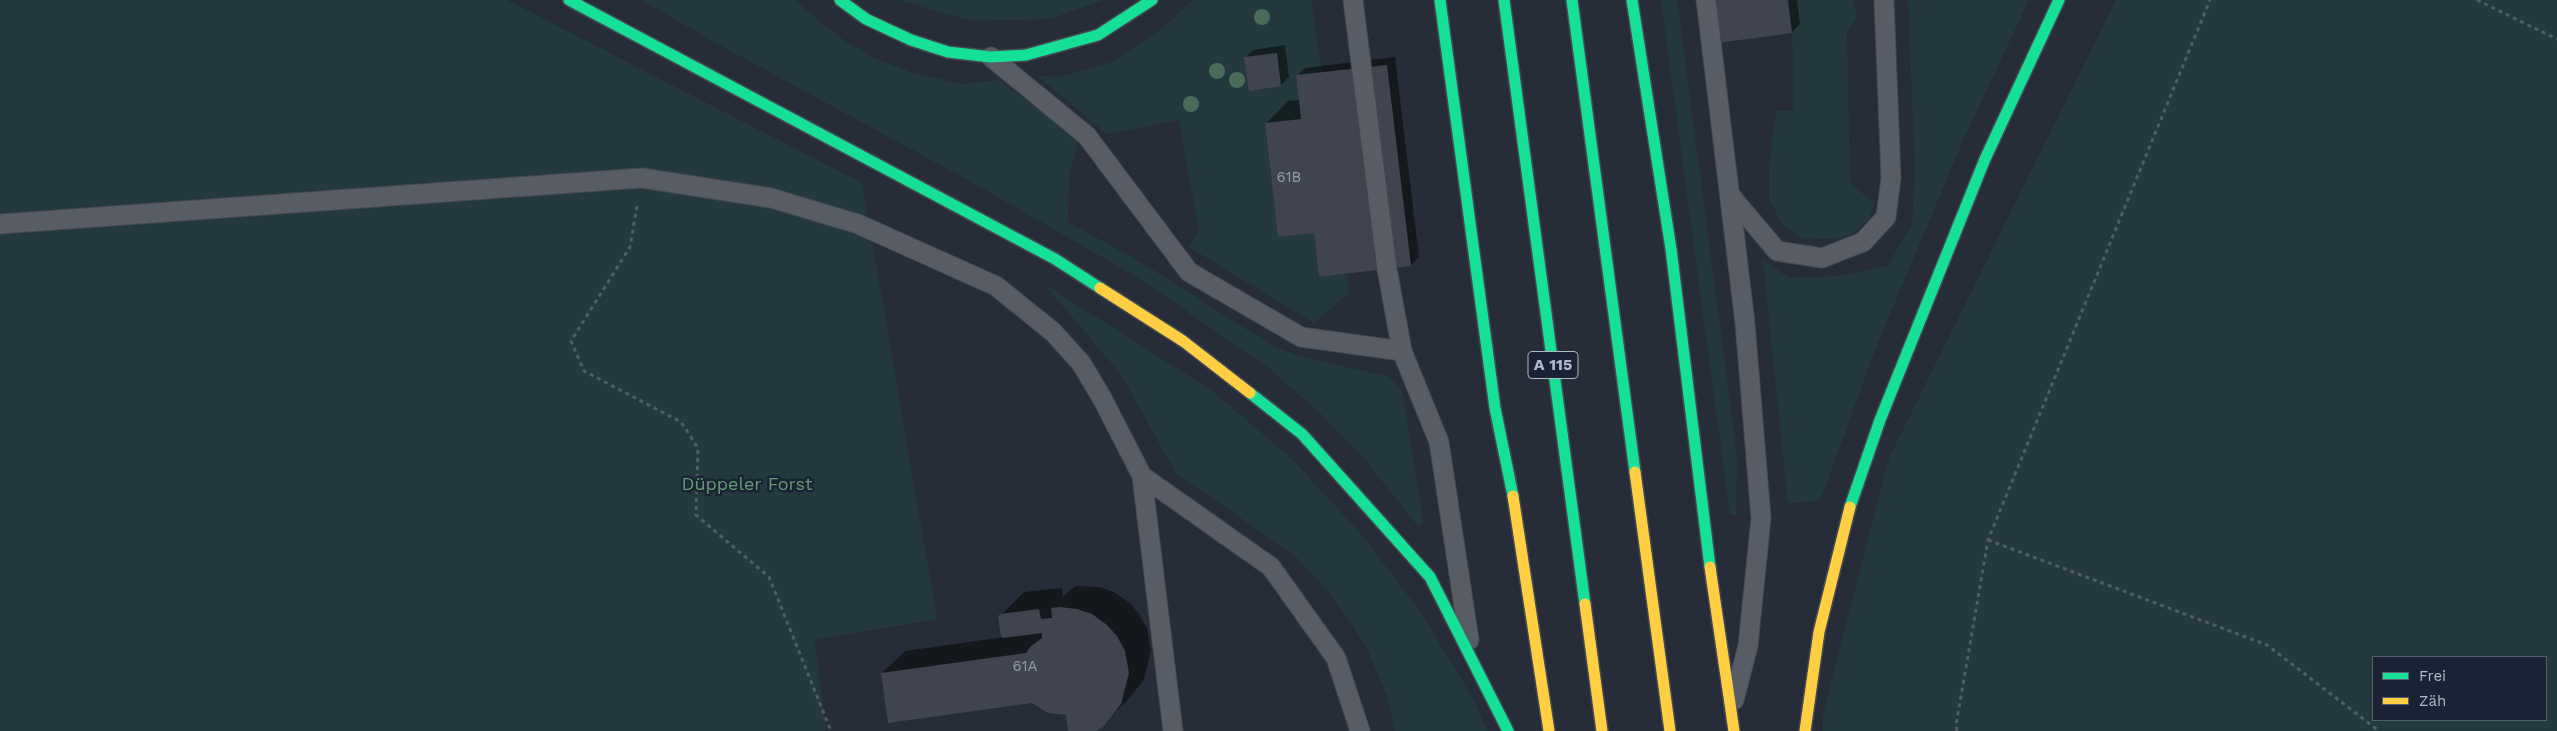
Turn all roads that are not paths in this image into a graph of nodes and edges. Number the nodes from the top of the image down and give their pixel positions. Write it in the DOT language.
graph roads {
  1 [pos="569,0"];
  2 [pos="840,0"];
  3 [pos="1152,0"];
  4 [pos="1353,0"];
  5 [pos="1440,0"];
  6 [pos="1504,0"];
  7 [pos="1572,0"];
  8 [pos="1632,0"];
  9 [pos="1706,0"];
  10 [pos="1884,0"];
  11 [pos="2059,0"];
  12 [pos="991,57"];
  13 [pos="1730,195"];
  14 [pos="0,224"];
  15 [pos="1402,351"];
  16 [pos="1142,476"];
  17 [pos="1472,658"];
  18 [pos="1731,711"];
  19 [pos="1173,731"];
  20 [pos="1360,731"];
  21 [pos="1508,731"];
  22 [pos="1549,731"];
  23 [pos="1602,731"];
  24 [pos="1670,731"];
  25 [pos="1734,731"];
  26 [pos="1805,731"];
  1 -- 17 [label="highway"];
  2 -- 12 [label="highway"];
  3 -- 12 [label="highway"];
  4 -- 15 [label="lane"];
  5 -- 22 [label="highway"];
  6 -- 23 [label="highway, A 115"];
  7 -- 24 [label="highway"];
  8 -- 18 [label="highway"];
  9 -- 13 [label="lane"];
  10 -- 13 [label="lane"];
  11 -- 26 [label="highway"];
  12 -- 15 [label="lane"];
  13 -- 18 [label="lane"];
  14 -- 16 [label="lane"];
  15 -- 17 [label="lane"];
  16 -- 19 [label="lane"];
  16 -- 20 [label="lane"];
  17 -- 21 [label="highway"];
  18 -- 25 [label="highway"];
}
